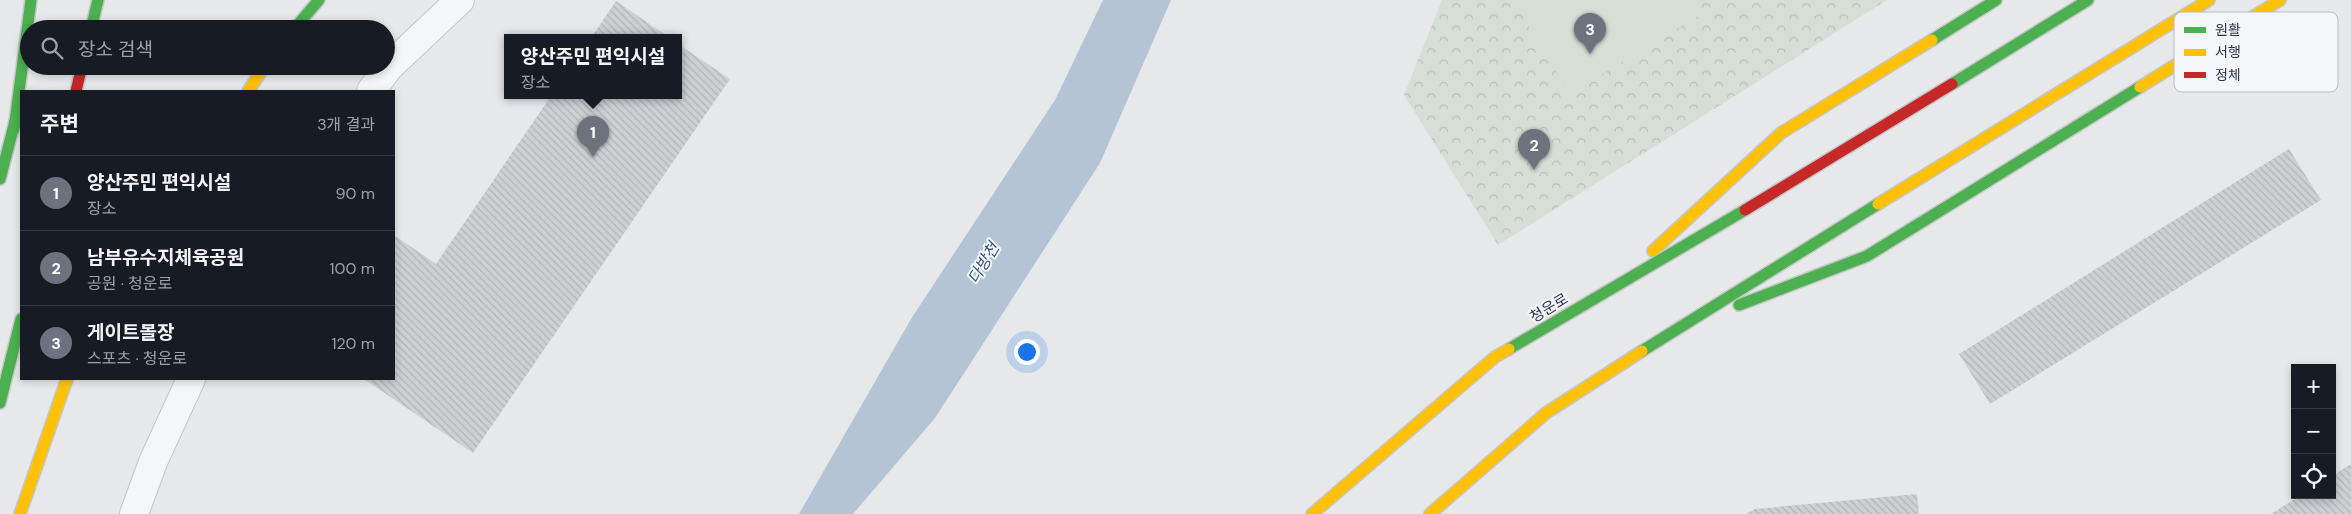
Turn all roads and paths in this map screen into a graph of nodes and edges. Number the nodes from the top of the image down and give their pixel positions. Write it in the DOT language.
graph roads {
  1 [pos="30,0"];
  2 [pos="43,0"];
  3 [pos="98,0"];
  4 [pos="319,0"];
  5 [pos="460,0"];
  6 [pos="1996,0"];
  7 [pos="2088,0"];
  8 [pos="2209,0"];
  9 [pos="2280,0"];
  10 [pos="2190,12"];
  11 [pos="2261,12"];
  12 [pos="28,20"];
  13 [pos="38,20"];
  14 [pos="93,20"];
  15 [pos="302,20"];
  16 [pos="2174,22"];
  17 [pos="395,61"];
  18 [pos="2174,66"];
  19 [pos="21,75"];
  20 [pos="26,75"];
  21 [pos="80,75"];
  22 [pos="258,75"];
  23 [pos="383,75"];
  24 [pos="22,90"];
  25 [pos="76,90"];
  26 [pos="249,90"];
  27 [pos="372,90"];
  28 [pos="20,101"];
  29 [pos="14,128"];
  30 [pos="0,179"];
  31 [pos="1615,286"];
  32 [pos="20,323"];
  33 [pos="1677,328"];
  34 [pos="67,380"];
  35 [pos="191,380"];
  36 [pos="0,403"];
  37 [pos="20,514"];
  38 [pos="134,514"];
  39 [pos="1312,514"];
  40 [pos="1430,514"];
  1 -- 12 [label="main road"];
  2 -- 13 [label="main road"];
  3 -- 14 [label="main road"];
  4 -- 15 [label="main road"];
  5 -- 17 [label="street"];
  6 -- 31 [label="main road"];
  7 -- 31 [label="main road, 청운로"];
  8 -- 10 [label="main road"];
  9 -- 11 [label="main road"];
  16 -- 33 [label="main road"];
  18 -- 33 [label="main road"];
  19 -- 29 [label="main road"];
  20 -- 24 [label="main road"];
  21 -- 25 [label="main road"];
  22 -- 26 [label="main road"];
  23 -- 27 [label="street"];
  28 -- 29 [label="main road"];
  29 -- 30 [label="main road"];
  31 -- 39 [label="main road, 청운로"];
  32 -- 36 [label="main road"];
  33 -- 40 [label="main road"];
  34 -- 37 [label="main road"];
  35 -- 38 [label="street"];
}
